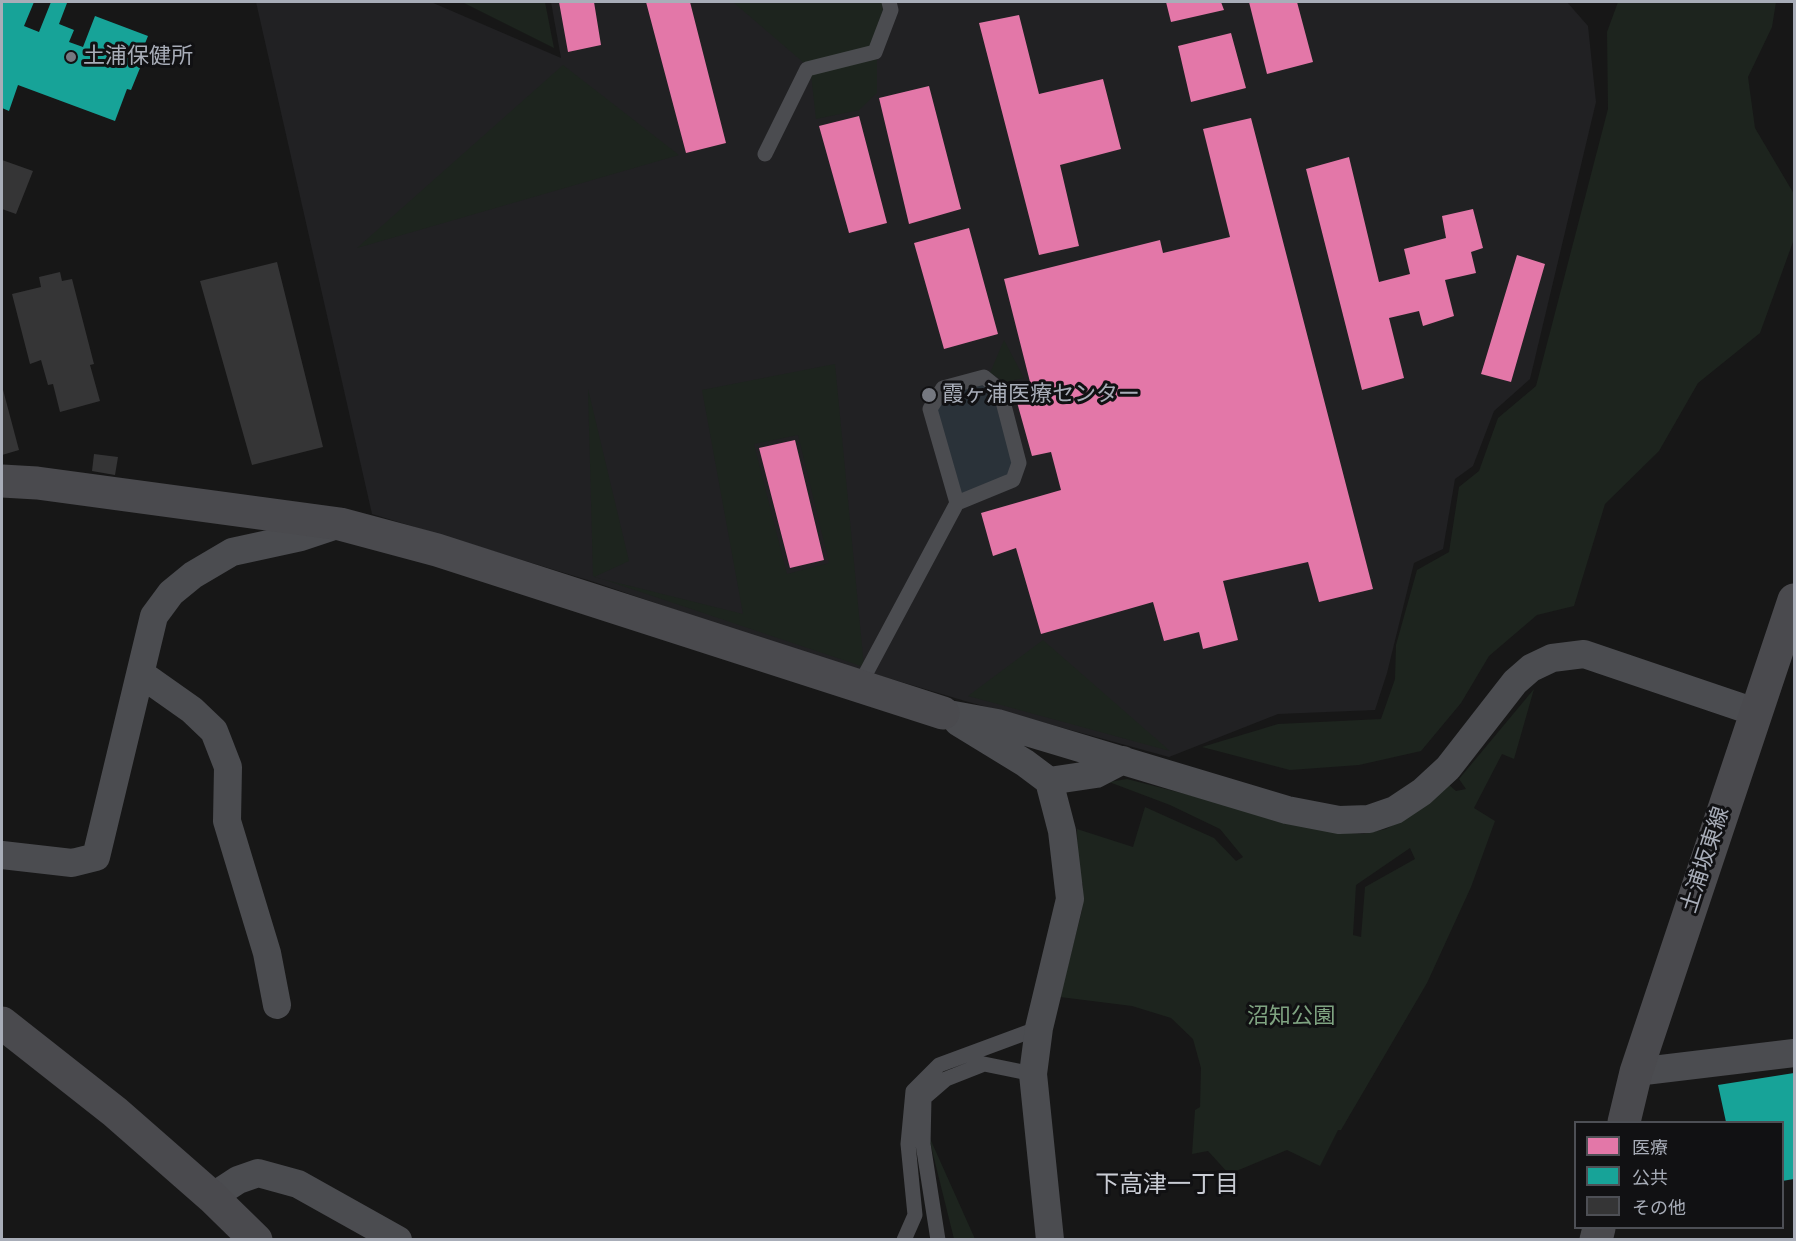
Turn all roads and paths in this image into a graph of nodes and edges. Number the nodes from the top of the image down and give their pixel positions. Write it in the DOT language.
graph roads {
  1 [pos="890,2"];
  2 [pos="765,154"];
  3 [pos="2,481"];
  4 [pos="957,503"];
  5 [pos="340,524"];
  6 [pos="1794,600"];
  7 [pos="141,674"];
  8 [pos="858,688"];
  9 [pos="1755,712"];
  10 [pos="943,713"];
  11 [pos="1123,760"];
  12 [pos="1049,781"];
  13 [pos="2,855"];
  14 [pos="277,1005"];
  15 [pos="2,1023"];
  16 [pos="1039,1028"];
  17 [pos="1794,1053"];
  18 [pos="1636,1072"];
  19 [pos="1033,1074"];
  20 [pos="1624,1121"];
  21 [pos="212,1197"];
  22 [pos="256,1239"];
  23 [pos="398,1239"];
  24 [pos="904,1239"];
  25 [pos="938,1239"];
  26 [pos="1050,1239"];
  1 -- 2 [label="lane"];
  3 -- 5 [label="street"];
  4 -- 4 [label="lane"];
  4 -- 8 [label="lane"];
  5 -- 7 [label="street"];
  5 -- 8 [label="street"];
  6 -- 9 [label="street, 土浦坂東線"];
  7 -- 13 [label="street"];
  7 -- 14 [label="street"];
  8 -- 10 [label="street"];
  9 -- 11 [label="street"];
  9 -- 18 [label="street, 土浦坂東線"];
  10 -- 11 [label="street"];
  10 -- 12 [label="street"];
  11 -- 12 [label="street"];
  12 -- 16 [label="street"];
  15 -- 21 [label="street"];
  16 -- 19 [label="street"];
  16 -- 24 [label="lane"];
  17 -- 18 [label="street"];
  18 -- 20 [label="street, 土浦坂東線"];
  19 -- 25 [label="lane"];
  19 -- 26 [label="street"];
  21 -- 22 [label="street"];
  21 -- 23 [label="street"];
}
